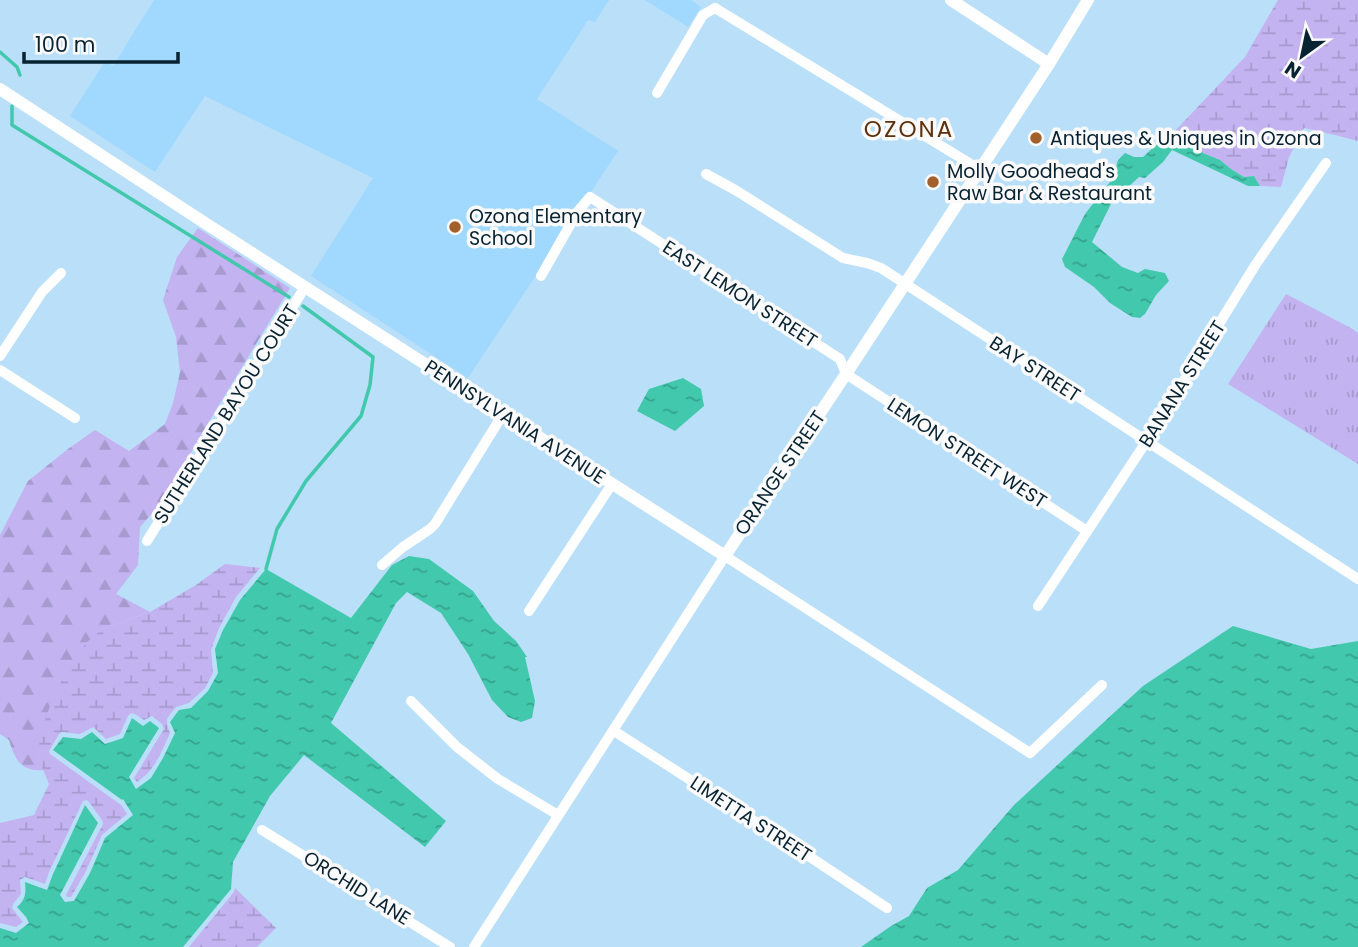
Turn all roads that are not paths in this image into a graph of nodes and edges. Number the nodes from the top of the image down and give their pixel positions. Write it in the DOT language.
graph roads {
  1 [pos="951,0"];
  2 [pos="1088,0"];
  3 [pos="716,4"];
  4 [pos="1049,64"];
  5 [pos="0,89"];
  6 [pos="657,93"];
  7 [pos="1326,163"];
  8 [pos="979,169"];
  9 [pos="706,174"];
  10 [pos="61,273"];
  11 [pos="541,276"];
  12 [pos="904,284"];
  13 [pos="305,287"];
  14 [pos="0,356"];
  15 [pos="0,370"];
  16 [pos="846,374"];
  17 [pos="503,414"];
  18 [pos="75,418"];
  19 [pos="1146,442"];
  20 [pos="612,484"];
  21 [pos="1087,531"];
  22 [pos="148,541"];
  23 [pos="724,556"];
  24 [pos="382,565"];
  25 [pos="1358,579"];
  26 [pos="1038,606"];
  27 [pos="529,611"];
  28 [pos="1102,685"];
  29 [pos="411,701"];
  30 [pos="614,731"];
  31 [pos="558,815"];
  32 [pos="262,830"];
  33 [pos="887,908"];
  34 [pos="450,947"];
  35 [pos="474,947"];
  1 -- 4 [label="street"];
  2 -- 4 [label="street, ORANGE STREET"];
  3 -- 6 [label="street"];
  3 -- 8 [label="street"];
  4 -- 8 [label="street, ORANGE STREET"];
  5 -- 13 [label="street, PENNSYLVANIA AVENUE"];
  7 -- 19 [label="street, BANANA STREET"];
  8 -- 12 [label="street, ORANGE STREET"];
  9 -- 12 [label="street, BAY STREET"];
  10 -- 14 [label="street"];
  11 -- 16 [label="street, EAST LEMON STREET"];
  12 -- 16 [label="street, ORANGE STREET"];
  12 -- 19 [label="street, BAY STREET"];
  13 -- 17 [label="street, PENNSYLVANIA AVENUE"];
  13 -- 22 [label="street, SUTHERLAND BAYOU COURT"];
  15 -- 18 [label="street"];
  16 -- 21 [label="street, LEMON STREET WEST"];
  16 -- 23 [label="street, ORANGE STREET"];
  17 -- 20 [label="street, PENNSYLVANIA AVENUE"];
  17 -- 24 [label="street"];
  19 -- 21 [label="street, BANANA STREET"];
  19 -- 25 [label="street, BAY STREET"];
  20 -- 23 [label="street, PENNSYLVANIA AVENUE"];
  20 -- 27 [label="street"];
  21 -- 26 [label="street, BANANA STREET"];
  23 -- 28 [label="street, PENNSYLVANIA AVENUE"];
  23 -- 30 [label="street, ORANGE STREET"];
  29 -- 31 [label="street"];
  30 -- 31 [label="street, ORANGE STREET"];
  30 -- 33 [label="street, LIMETTA STREET"];
  31 -- 35 [label="street, ORANGE STREET"];
  32 -- 34 [label="street, ORCHID LANE"];
}
